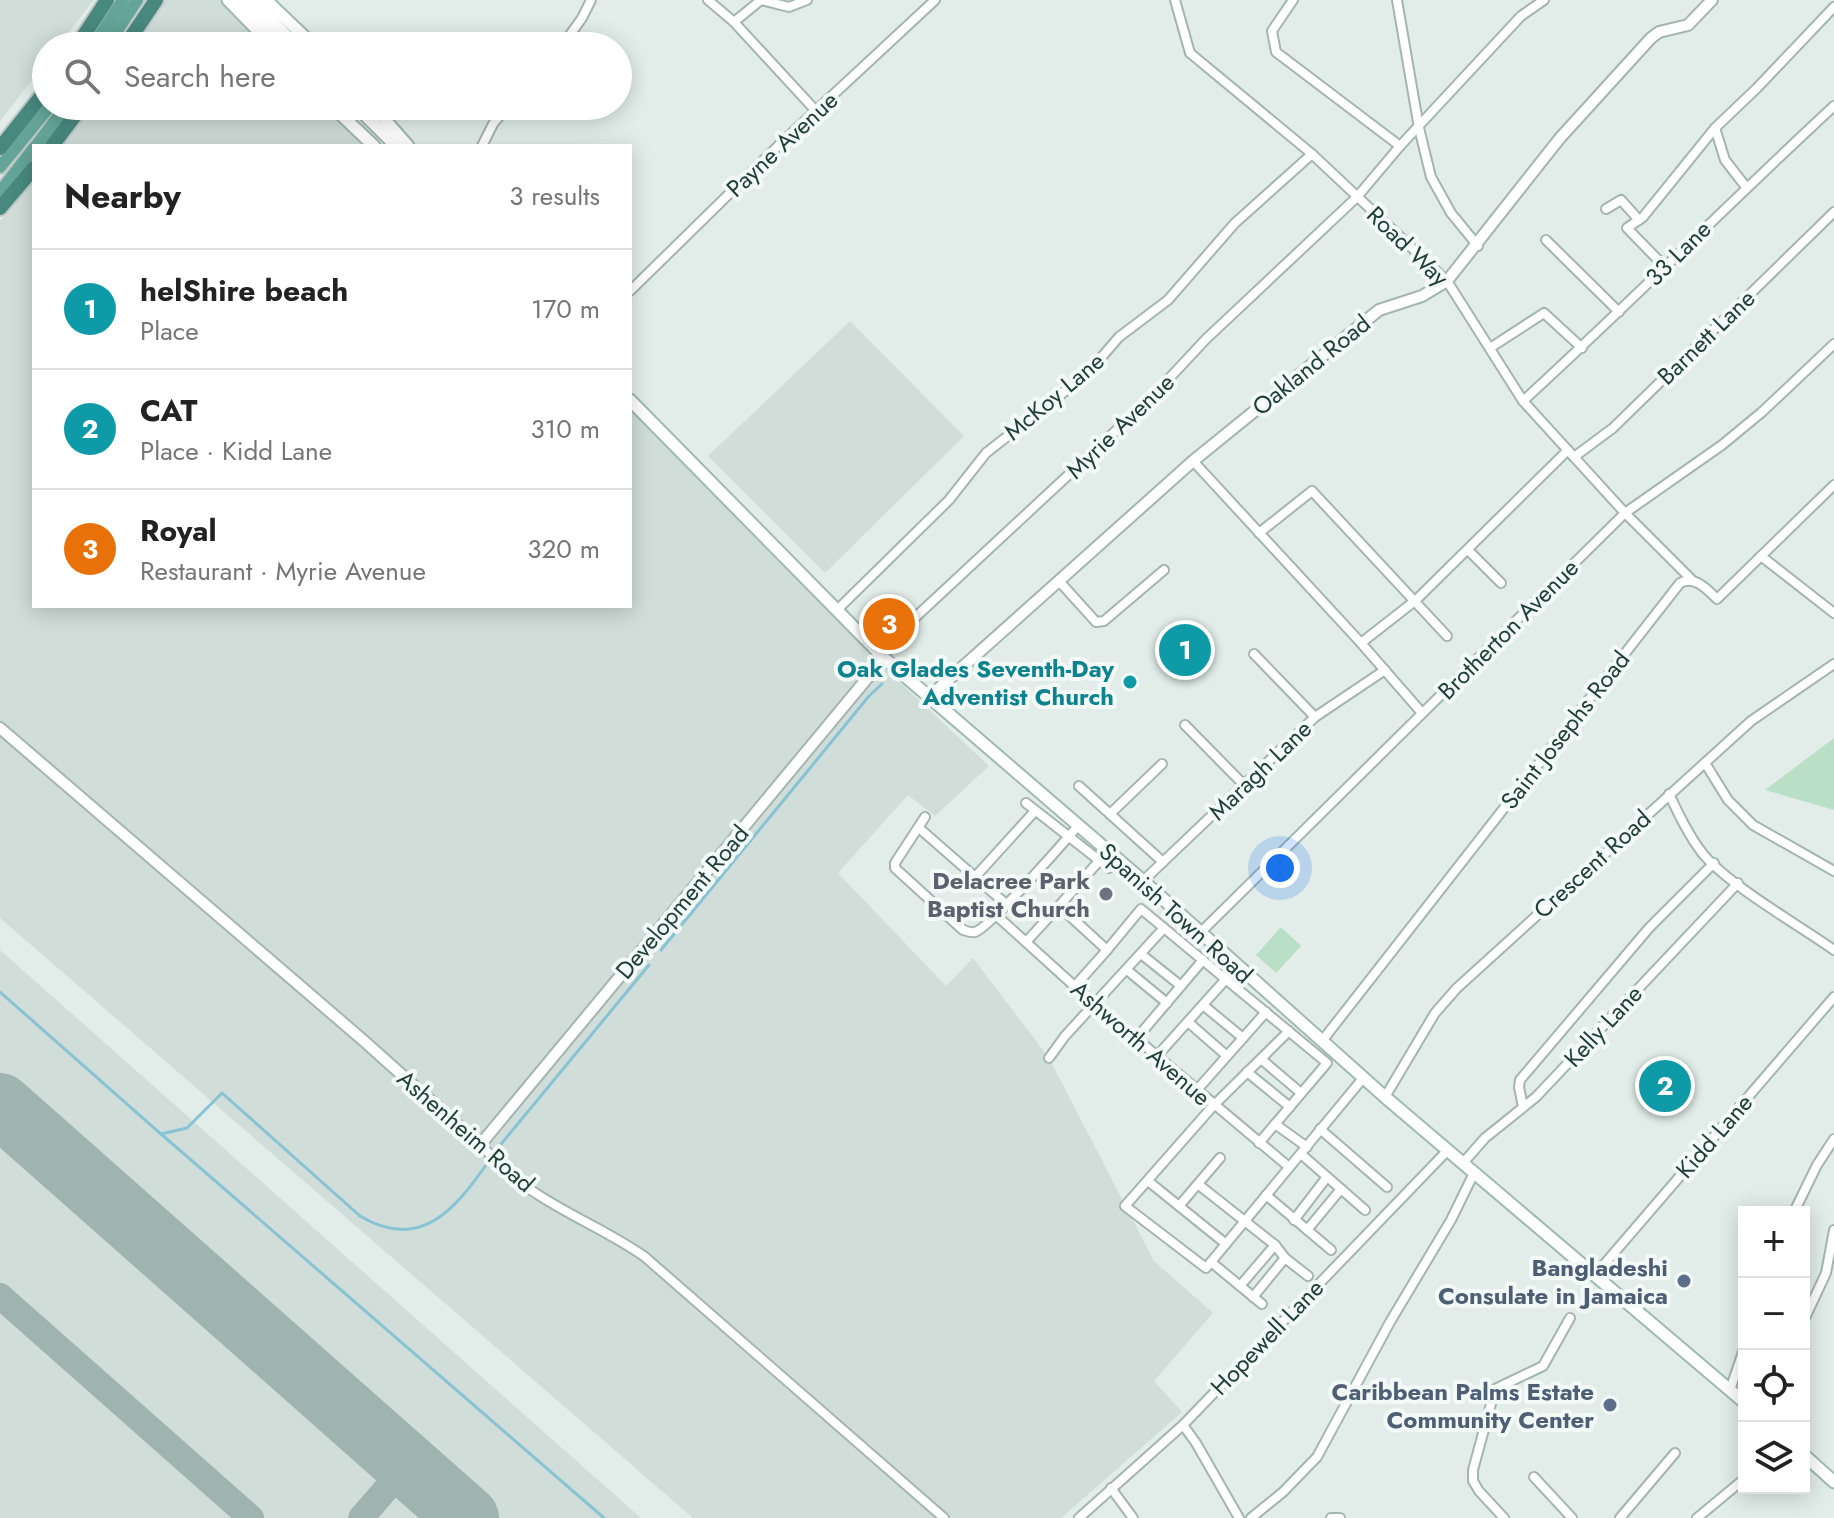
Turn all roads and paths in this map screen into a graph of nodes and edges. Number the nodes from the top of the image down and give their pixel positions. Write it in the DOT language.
graph roads {
  1 [pos="107,0"];
  2 [pos="123,0"];
  3 [pos="137,0"];
  4 [pos="156,0"];
  5 [pos="228,0"];
  6 [pos="241,0"];
  7 [pos="253,0"];
  8 [pos="266,0"];
  9 [pos="591,0"];
  10 [pos="708,0"];
  11 [pos="807,0"];
  12 [pos="935,0"];
  13 [pos="1175,0"];
  14 [pos="1293,0"];
  15 [pos="1397,0"];
  16 [pos="1544,0"];
  17 [pos="1712,0"];
  18 [pos="1834,7"];
  19 [pos="734,22"];
  20 [pos="86,32"];
  21 [pos="102,32"];
  22 [pos="116,32"];
  23 [pos="134,32"];
  24 [pos="259,32"];
  25 [pos="272,32"];
  26 [pos="283,32"];
  27 [pos="299,32"];
  28 [pos="572,32"];
  29 [pos="1834,106"];
  30 [pos="32,108"];
  31 [pos="816,111"];
  32 [pos="39,120"];
  33 [pos="55,120"];
  34 [pos="72,120"];
  35 [pos="348,120"];
  36 [pos="355,120"];
  37 [pos="370,120"];
  38 [pos="385,120"];
  39 [pos="496,120"];
  40 [pos="1419,128"];
  41 [pos="1715,128"];
  42 [pos="37,144"];
  43 [pos="54,144"];
  44 [pos="375,144"];
  45 [pos="375,144"];
  46 [pos="394,144"];
  47 [pos="406,144"];
  48 [pos="483,144"];
  49 [pos="1400,146"];
  50 [pos="0,148"];
  51 [pos="32,151"];
  52 [pos="1312,154"];
  53 [pos="0,167"];
  54 [pos="32,170"];
  55 [pos="1746,187"];
  56 [pos="0,192"];
  57 [pos="1357,197"];
  58 [pos="0,208"];
  59 [pos="1606,209"];
  60 [pos="1834,212"];
  61 [pos="1639,220"];
  62 [pos="1546,240"];
  63 [pos="1478,246"];
  64 [pos="1665,267"];
  65 [pos="1447,281"];
  66 [pos="632,289"];
  67 [pos="1619,312"];
  68 [pos="1834,344"];
  69 [pos="1490,348"];
  70 [pos="1582,348"];
  71 [pos="1523,401"];
  72 [pos="632,402"];
  73 [pos="1571,454"];
  74 [pos="1193,461"];
  75 [pos="1834,485"];
  76 [pos="1625,513"];
  77 [pos="1259,533"];
  78 [pos="1468,550"];
  79 [pos="1761,556"];
  80 [pos="1164,570"];
  81 [pos="1692,580"];
  82 [pos="1059,581"];
  83 [pos="1501,583"];
  84 [pos="1416,600"];
  85 [pos="837,610"];
  86 [pos="1834,613"];
  87 [pos="1447,636"];
  88 [pos="1361,643"];
  89 [pos="1254,654"];
  90 [pos="881,655"];
  91 [pos="1834,664"];
  92 [pos="1385,670"];
  93 [pos="929,697"];
  94 [pos="1422,713"];
  95 [pos="1315,717"];
  96 [pos="1185,725"];
  97 [pos="0,728"];
  98 [pos="1705,763"];
  99 [pos="1162,764"];
  100 [pos="1244,785"];
  101 [pos="1079,786"];
  102 [pos="1669,794"];
  103 [pos="1026,803"];
  104 [pos="1035,811"];
  105 [pos="1110,814"];
  106 [pos="925,817"];
  107 [pos="1078,826"];
  108 [pos="919,828"];
  109 [pos="1069,837"];
  110 [pos="1099,861"];
  111 [pos="1163,862"];
  112 [pos="1714,863"];
  113 [pos="1109,868"];
  114 [pos="1834,871"];
  115 [pos="975,877"];
  116 [pos="1143,881"];
  117 [pos="1738,883"];
  118 [pos="1006,904"];
  119 [pos="1059,906"];
  120 [pos="997,916"];
  121 [pos="1164,928"];
  122 [pos="1199,934"];
  123 [pos="1026,942"];
  124 [pos="1107,950"];
  125 [pos="1834,950"];
  126 [pos="1141,954"];
  127 [pos="1203,960"];
  128 [pos="1127,970"];
  129 [pos="1226,979"];
  130 [pos="1075,986"];
  131 [pos="1181,986"];
  132 [pos="1834,997"];
  133 [pos="1167,1003"];
  134 [pos="1096,1005"];
  135 [pos="1203,1005"];
  136 [pos="1266,1012"];
  137 [pos="1188,1022"];
  138 [pos="1289,1031"];
  139 [pos="1243,1038"];
  140 [pos="1136,1039"];
  141 [pos="1322,1041"];
  142 [pos="1157,1056"];
  143 [pos="1227,1056"];
  144 [pos="1049,1058"];
  145 [pos="1261,1059"];
  146 [pos="1247,1072"];
  147 [pos="1364,1077"];
  148 [pos="1196,1091"];
  149 [pos="1301,1093"];
  150 [pos="1385,1097"];
  151 [pos="1213,1106"];
  152 [pos="1290,1107"];
  153 [pos="1523,1107"];
  154 [pos="1275,1124"];
  155 [pos="1320,1129"];
  156 [pos="1834,1139"];
  157 [pos="1259,1143"];
  158 [pos="480,1145"];
  159 [pos="1304,1150"];
  160 [pos="1448,1150"];
  161 [pos="1220,1158"];
  162 [pos="1463,1163"];
  163 [pos="1289,1167"];
  164 [pos="1474,1173"];
  165 [pos="1327,1177"];
  166 [pos="1148,1181"];
  167 [pos="1199,1185"];
  168 [pos="1387,1187"];
  169 [pos="1341,1189"];
  170 [pos="1266,1195"];
  171 [pos="1179,1206"];
  172 [pos="1797,1206"];
  173 [pos="1365,1210"];
  174 [pos="1245,1220"];
  175 [pos="1294,1220"];
  176 [pos="1307,1230"];
  177 [pos="1834,1230"];
  178 [pos="1226,1244"];
  179 [pos="1275,1245"];
  180 [pos="1331,1250"];
  181 [pos="1285,1258"];
  182 [pos="1208,1265"];
  183 [pos="1595,1275"];
  184 [pos="1308,1276"];
  185 [pos="1240,1286"];
  186 [pos="1253,1297"];
  187 [pos="1262,1304"];
  188 [pos="1810,1307"];
  189 [pos="1570,1318"];
  190 [pos="1744,1350"];
  191 [pos="1730,1390"];
  192 [pos="1738,1397"];
  193 [pos="1183,1425"];
  194 [pos="1675,1453"];
  195 [pos="1810,1460"];
  196 [pos="1534,1477"];
  197 [pos="1834,1482"];
  198 [pos="1738,1484"];
  199 [pos="1111,1488"];
  200 [pos="944,1518"];
  201 [pos="1079,1518"];
  202 [pos="1133,1518"];
  203 [pos="1239,1518"];
  204 [pos="1251,1518"];
  205 [pos="1331,1518"];
  206 [pos="1340,1518"];
  207 [pos="1504,1518"];
  208 [pos="1572,1518"];
  209 [pos="1620,1518"];
  210 [pos="1697,1518"];
  1 -- 20 [label="highway"];
  2 -- 21 [label="main road"];
  3 -- 22 [label="main road"];
  4 -- 23 [label="highway"];
  5 -- 24 [label="main road"];
  6 -- 25 [label="main road"];
  7 -- 26 [label="main road"];
  8 -- 27 [label="main road"];
  9 -- 28 [label="street"];
  10 -- 19 [label="street"];
  11 -- 19 [label="street"];
  12 -- 31 [label="street, Payne Avenue"];
  13 -- 52 [label="street, Road Way"];
  14 -- 49 [label="street"];
  15 -- 40 [label="street"];
  16 -- 40 [label="street, Myrie Avenue"];
  17 -- 63 [label="street, Oakland Road"];
  18 -- 41 [label="street"];
  19 -- 31 [label="street"];
  29 -- 55 [label="street, 33 Lane"];
  30 -- 50 [label="highway"];
  31 -- 66 [label="street, Payne Avenue"];
  32 -- 53 [label="main road"];
  33 -- 42 [label="main road"];
  34 -- 43 [label="highway"];
  35 -- 44 [label="main road"];
  36 -- 45 [label="main road"];
  37 -- 46 [label="main road"];
  38 -- 47 [label="main road"];
  39 -- 48 [label="street"];
  40 -- 49 [label="street, Myrie Avenue"];
  40 -- 63 [label="street"];
  41 -- 55 [label="street"];
  41 -- 61 [label="street"];
  49 -- 57 [label="street, Myrie Avenue"];
  51 -- 56 [label="main road"];
  52 -- 57 [label="street, Road Way"];
  52 -- 85 [label="street, McKoy Lane"];
  54 -- 58 [label="highway"];
  55 -- 64 [label="street, 33 Lane"];
  57 -- 65 [label="street, Road Way"];
  57 -- 90 [label="street, Myrie Avenue"];
  59 -- 61 [label="street"];
  60 -- 73 [label="street, Barnett Lane"];
  61 -- 64 [label="street"];
  62 -- 67 [label="street"];
  63 -- 65 [label="street, Oakland Road"];
  64 -- 67 [label="street, 33 Lane"];
  65 -- 69 [label="street, Road Way"];
  65 -- 74 [label="street, Oakland Road"];
  67 -- 70 [label="street, 33 Lane"];
  68 -- 76 [label="street, Brotherton Avenue"];
  69 -- 70 [label="street"];
  69 -- 71 [label="street, Road Way"];
  70 -- 71 [label="street, 33 Lane"];
  71 -- 73 [label="street, Road Way"];
  72 -- 85 [label="main road, Spanish Town Road"];
  73 -- 76 [label="street, Road Way"];
  73 -- 78 [label="street, Barnett Lane"];
  74 -- 77 [label="street"];
  74 -- 82 [label="street, Oakland Road"];
  75 -- 79 [label="street"];
  76 -- 81 [label="street, Road Way"];
  76 -- 94 [label="street, Brotherton Avenue"];
  77 -- 84 [label="street"];
  77 -- 88 [label="street"];
  78 -- 83 [label="street"];
  78 -- 84 [label="street, Barnett Lane"];
  79 -- 81 [label="street"];
  79 -- 86 [label="street"];
  80 -- 82 [label="street"];
  81 -- 141 [label="street, Saint Josephs Road"];
  82 -- 93 [label="street, Oakland Road"];
  84 -- 87 [label="street"];
  84 -- 88 [label="street, Barnett Lane"];
  85 -- 90 [label="main road, Spanish Town Road"];
  88 -- 92 [label="street"];
  89 -- 95 [label="street"];
  90 -- 93 [label="main road, Spanish Town Road"];
  90 -- 158 [label="street, Development Road"];
  91 -- 98 [label="street, Crescent Road"];
  92 -- 94 [label="street"];
  92 -- 95 [label="street, Maragh Lane"];
  93 -- 107 [label="main road, Spanish Town Road"];
  94 -- 122 [label="street, Brotherton Avenue"];
  95 -- 100 [label="street, Maragh Lane"];
  96 -- 100 [label="street"];
  97 -- 158 [label="street, Ashenheim Road"];
  98 -- 102 [label="street, Crescent Road"];
  98 -- 114 [label="street"];
  99 -- 105 [label="street"];
  100 -- 111 [label="street, Maragh Lane"];
  101 -- 105 [label="street"];
  102 -- 112 [label="street"];
  102 -- 150 [label="street, Crescent Road"];
  103 -- 104 [label="street"];
  104 -- 109 [label="street"];
  104 -- 115 [label="street"];
  105 -- 111 [label="street"];
  106 -- 108 [label="street"];
  107 -- 109 [label="street"];
  107 -- 116 [label="main road, Spanish Town Road"];
  108 -- 115 [label="street"];
  108 -- 120 [label="street"];
  109 -- 110 [label="street"];
  109 -- 118 [label="street"];
  110 -- 113 [label="street"];
  110 -- 119 [label="street"];
  111 -- 116 [label="street, Maragh Lane"];
  112 -- 117 [label="street"];
  112 -- 153 [label="street"];
  115 -- 118 [label="street"];
  116 -- 122 [label="main road, Spanish Town Road"];
  117 -- 125 [label="street"];
  117 -- 153 [label="street, Kelly Lane"];
  118 -- 120 [label="street"];
  119 -- 123 [label="street"];
  119 -- 124 [label="street"];
  120 -- 123 [label="street, Ashworth Avenue"];
  121 -- 124 [label="street"];
  121 -- 126 [label="street"];
  121 -- 127 [label="street"];
  122 -- 141 [label="main road, Spanish Town Road"];
  123 -- 130 [label="street, Ashworth Avenue"];
  124 -- 130 [label="street"];
  126 -- 128 [label="street"];
  126 -- 131 [label="street"];
  127 -- 129 [label="street"];
  127 -- 131 [label="street"];
  128 -- 133 [label="street"];
  128 -- 134 [label="street"];
  129 -- 135 [label="street"];
  129 -- 136 [label="street"];
  130 -- 134 [label="street, Ashworth Avenue"];
  131 -- 133 [label="street"];
  132 -- 183 [label="street, Kidd Lane"];
  133 -- 140 [label="street"];
  134 -- 140 [label="street, Ashworth Avenue"];
  134 -- 144 [label="street"];
  135 -- 137 [label="street"];
  135 -- 139 [label="street"];
  136 -- 138 [label="street"];
  136 -- 139 [label="street"];
  137 -- 142 [label="street"];
  137 -- 143 [label="street"];
  138 -- 145 [label="street"];
  138 -- 149 [label="street"];
  139 -- 143 [label="street"];
  140 -- 142 [label="street, Ashworth Avenue"];
  141 -- 147 [label="main road, Spanish Town Road"];
  142 -- 148 [label="street, Ashworth Avenue"];
  143 -- 148 [label="street"];
  145 -- 146 [label="street"];
  145 -- 149 [label="street"];
  146 -- 151 [label="street"];
  146 -- 152 [label="street"];
  147 -- 150 [label="main road, Spanish Town Road"];
  147 -- 155 [label="street"];
  148 -- 151 [label="street, Ashworth Avenue"];
  149 -- 152 [label="street"];
  150 -- 160 [label="main road, Spanish Town Road"];
  151 -- 157 [label="street, Ashworth Avenue"];
  151 -- 166 [label="street"];
  152 -- 154 [label="street"];
  153 -- 162 [label="street, Kelly Lane"];
  154 -- 157 [label="street"];
  154 -- 159 [label="street"];
  155 -- 159 [label="street"];
  155 -- 168 [label="street"];
  156 -- 172 [label="street"];
  157 -- 163 [label="street, Ashworth Avenue"];
  158 -- 200 [label="street, Ashenheim Road"];
  159 -- 163 [label="street"];
  159 -- 165 [label="street"];
  160 -- 162 [label="main road, Spanish Town Road"];
  160 -- 193 [label="street, Hopewell Lane"];
  161 -- 167 [label="street"];
  162 -- 164 [label="main road, Spanish Town Road"];
  163 -- 170 [label="street"];
  164 -- 183 [label="main road, Spanish Town Road"];
  164 -- 204 [label="street"];
  165 -- 169 [label="street"];
  165 -- 175 [label="street"];
  166 -- 171 [label="street"];
  166 -- 182 [label="street"];
  167 -- 171 [label="street"];
  167 -- 174 [label="street"];
  169 -- 173 [label="street"];
  169 -- 176 [label="street"];
  170 -- 174 [label="street"];
  170 -- 175 [label="street"];
  171 -- 178 [label="street"];
  174 -- 178 [label="street"];
  174 -- 179 [label="street"];
  175 -- 176 [label="street"];
  176 -- 180 [label="street"];
  177 -- 188 [label="street"];
  178 -- 182 [label="street"];
  179 -- 181 [label="street"];
  179 -- 185 [label="street"];
  181 -- 184 [label="street"];
  181 -- 186 [label="street"];
  182 -- 185 [label="street"];
  183 -- 191 [label="main road, Spanish Town Road"];
  185 -- 186 [label="street"];
  186 -- 187 [label="street"];
  189 -- 207 [label="street"];
  190 -- 191 [label="street"];
  191 -- 192 [label="main road, Spanish Town Road"];
  193 -- 199 [label="street, Hopewell Lane"];
  193 -- 203 [label="street"];
  194 -- 209 [label="street"];
  195 -- 197 [label="main road"];
  196 -- 208 [label="street"];
  198 -- 210 [label="street"];
  199 -- 201 [label="street, Hopewell Lane"];
  199 -- 202 [label="street"];
  205 -- 206 [label="street"];
}
